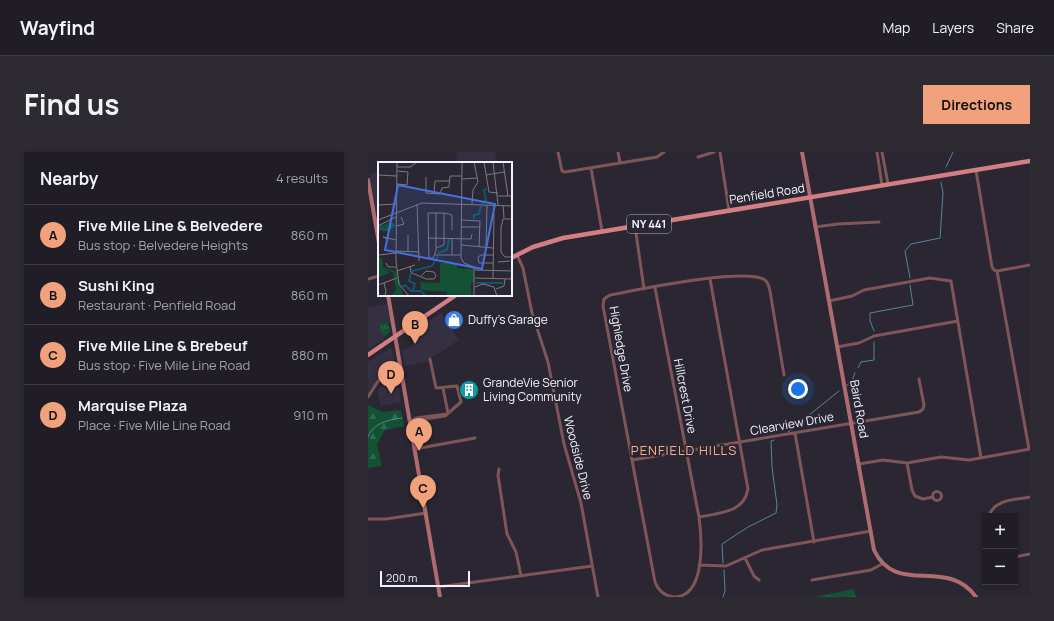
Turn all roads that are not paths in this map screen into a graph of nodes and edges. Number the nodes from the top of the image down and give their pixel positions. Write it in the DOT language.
graph roads {
  1 [pos="558,152"];
  2 [pos="618,152"];
  3 [pos="664,152"];
  4 [pos="714,152"];
  5 [pos="720,152"];
  6 [pos="802,152"];
  7 [pos="877,152"];
  8 [pos="882,152"];
  9 [pos="698,157"];
  10 [pos="1030,160"];
  11 [pos="620,163"];
  12 [pos="591,168"];
  13 [pos="976,169"];
  14 [pos="368,180"];
  15 [pos="888,184"];
  16 [pos="882,185"];
  17 [pos="810,198"];
  18 [pos="729,210"];
  19 [pos="879,222"];
  20 [pos="635,226"];
  21 [pos="815,227"];
  22 [pos="602,231"];
  23 [pos="378,237"];
  24 [pos="516,255"];
  25 [pos="512,257"];
  26 [pos="1030,265"];
  27 [pos="998,271"];
  28 [pos="378,276"];
  29 [pos="368,279"];
  30 [pos="710,279"];
  31 [pos="655,288"];
  32 [pos="644,289"];
  33 [pos="388,296"];
  34 [pos="455,296"];
  35 [pos="829,301"];
  36 [pos="958,320"];
  37 [pos="395,337"];
  38 [pos="837,347"];
  39 [pos="368,354"];
  40 [pos="430,359"];
  41 [pos="400,366"];
  42 [pos="784,376"];
  43 [pos="919,379"];
  44 [pos="443,388"];
  45 [pos="368,397"];
  46 [pos="447,414"];
  47 [pos="410,421"];
  48 [pos="851,423"];
  49 [pos="795,433"];
  50 [pos="475,438"];
  51 [pos="740,442"];
  52 [pos="415,449"];
  53 [pos="1029,449"];
  54 [pos="686,451"];
  55 [pos="981,458"];
  56 [pos="632,460"];
  57 [pos="907,463"];
  58 [pos="859,464"];
  59 [pos="499,469"];
  60 [pos="933,497"];
  61 [pos="1030,498"];
  62 [pos="426,513"];
  63 [pos="991,513"];
  64 [pos="699,517"];
  65 [pos="368,519"];
  66 [pos="871,531"];
  67 [pos="814,542"];
  68 [pos="1030,554"];
  69 [pos="1018,556"];
  70 [pos="745,558"];
  71 [pos="882,564"];
  72 [pos="699,565"];
  73 [pos="592,566"];
  74 [pos="521,576"];
  75 [pos="759,580"];
  76 [pos="812,580"];
  77 [pos="438,586"];
  78 [pos="680,596"];
  79 [pos="440,597"];
  80 [pos="598,597"];
  81 [pos="976,597"];
  1 -- 12 [label="street"];
  2 -- 11 [label="street"];
  3 -- 11 [label="street"];
  4 -- 9 [label="street"];
  5 -- 18 [label="street"];
  6 -- 17 [label="street, Baird Road"];
  7 -- 16 [label="street"];
  8 -- 15 [label="street"];
  10 -- 13 [label="main road, Penfield Road / NY 441"];
  11 -- 12 [label="street"];
  12 -- 22 [label="street"];
  13 -- 15 [label="main road, Penfield Road / NY 441"];
  13 -- 27 [label="street"];
  14 -- 23 [label="street"];
  15 -- 16 [label="main road, Penfield Road / NY 441"];
  16 -- 17 [label="main road, Penfield Road / NY 441"];
  17 -- 18 [label="main road, Penfield Road / NY 441"];
  17 -- 21 [label="street, Baird Road"];
  18 -- 20 [label="main road, Penfield Road / NY 441"];
  19 -- 21 [label="street"];
  20 -- 22 [label="main road, Penfield Road / NY 441"];
  20 -- 32 [label="street"];
  21 -- 35 [label="street, Baird Road"];
  22 -- 24 [label="main road, Penfield Road / NY 441"];
  24 -- 25 [label="main road, Penfield Road / NY 441"];
  24 -- 73 [label="street, Woodside Drive"];
  26 -- 27 [label="street"];
  27 -- 53 [label="street"];
  28 -- 29 [label="street"];
  30 -- 31 [label="street, Highledge Drive"];
  30 -- 42 [label="street, Highledge Drive"];
  30 -- 51 [label="street"];
  31 -- 32 [label="street, Highledge Drive"];
  31 -- 54 [label="street, Hillcrest Drive"];
  32 -- 56 [label="street, Highledge Drive"];
  33 -- 37 [label="street"];
  34 -- 37 [label="main road"];
  35 -- 36 [label="street"];
  35 -- 38 [label="street, Baird Road"];
  36 -- 38 [label="street"];
  36 -- 55 [label="street"];
  37 -- 39 [label="main road"];
  37 -- 41 [label="street"];
  38 -- 48 [label="street, Baird Road"];
  40 -- 44 [label="street"];
  41 -- 45 [label="street"];
  41 -- 47 [label="street"];
  43 -- 48 [label="street, Clearview Drive"];
  44 -- 46 [label="street"];
  44 -- 46 [label="street"];
  46 -- 47 [label="street"];
  47 -- 52 [label="street"];
  48 -- 49 [label="street, Clearview Drive"];
  48 -- 58 [label="street, Baird Road"];
  49 -- 51 [label="street, Clearview Drive"];
  49 -- 67 [label="street"];
  50 -- 52 [label="street"];
  51 -- 54 [label="street, Clearview Drive"];
  51 -- 64 [label="street"];
  52 -- 62 [label="street"];
  53 -- 55 [label="street"];
  54 -- 56 [label="street, Clearview Drive"];
  54 -- 64 [label="street, Hillcrest Drive"];
  55 -- 57 [label="street"];
  56 -- 78 [label="street, Highledge Drive"];
  57 -- 58 [label="street"];
  57 -- 60 [label="street"];
  58 -- 66 [label="street, Baird Road"];
  59 -- 74 [label="street"];
  61 -- 63 [label="street"];
  62 -- 65 [label="street"];
  62 -- 77 [label="street"];
  64 -- 72 [label="street, Hillcrest Drive"];
  66 -- 67 [label="street"];
  66 -- 71 [label="street, Baird Road"];
  67 -- 70 [label="street"];
  68 -- 69 [label="street"];
  70 -- 72 [label="street"];
  70 -- 75 [label="street"];
  71 -- 76 [label="street"];
  71 -- 81 [label="street, Baird Road"];
  72 -- 78 [label="street, Hillcrest Drive"];
  73 -- 74 [label="street"];
  73 -- 80 [label="street, Woodside Drive"];
  74 -- 77 [label="street"];
  77 -- 79 [label="street"];
}
